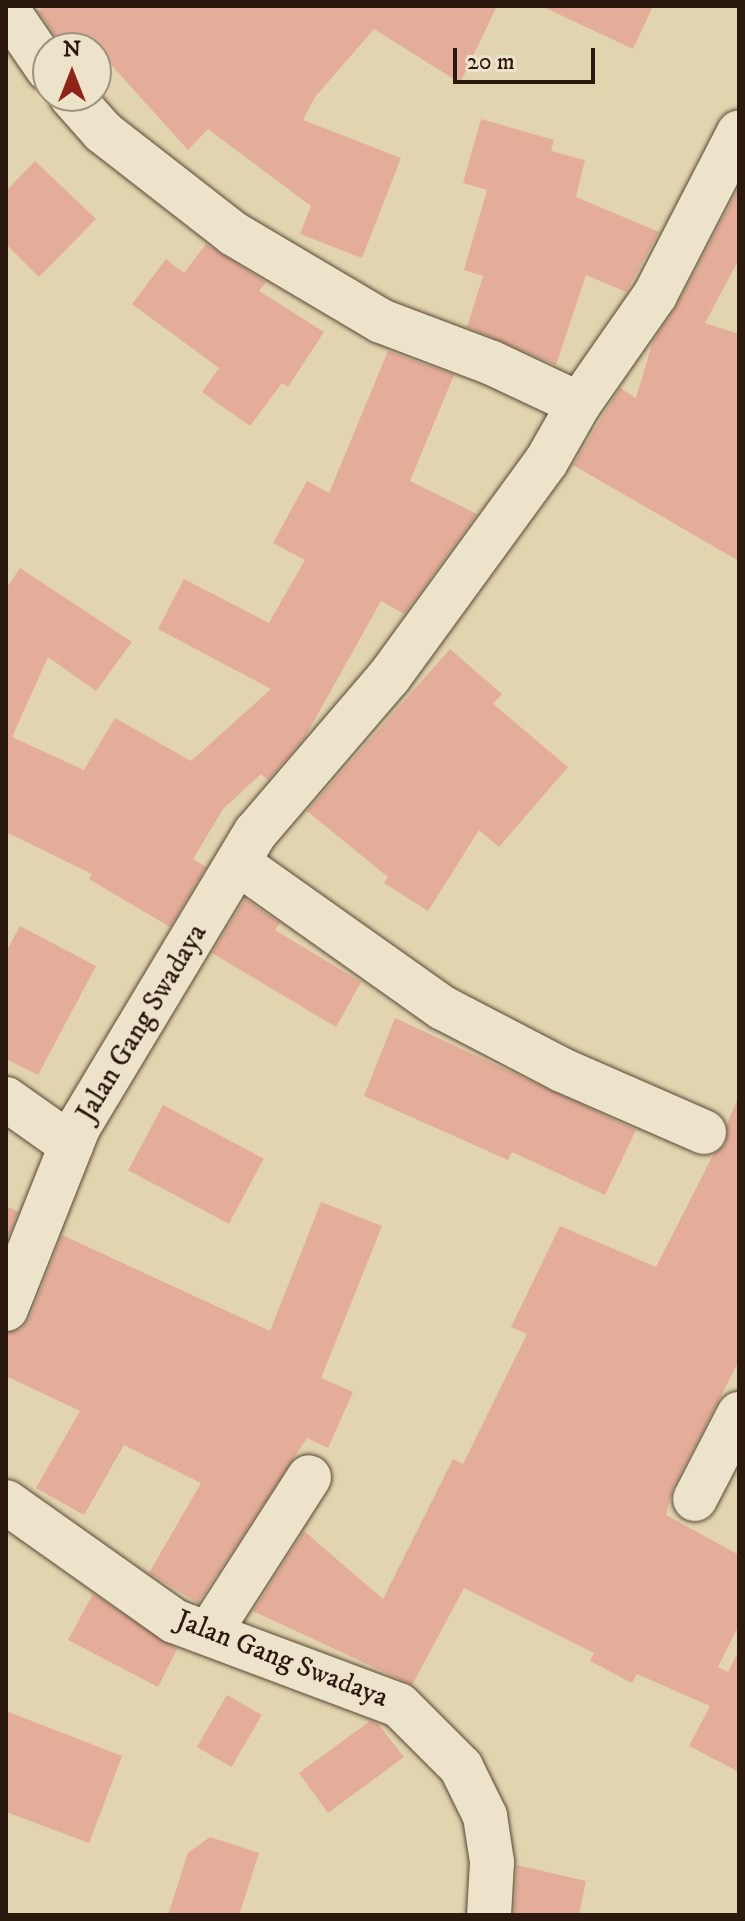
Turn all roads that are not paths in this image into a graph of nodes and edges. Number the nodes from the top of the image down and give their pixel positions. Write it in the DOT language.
graph roads {
  1 [pos="6,8"];
  2 [pos="32,46"];
  3 [pos="85,112"];
  4 [pos="739,132"];
  5 [pos="579,404"];
  6 [pos="247,848"];
  7 [pos="6,1099"];
  8 [pos="704,1132"];
  9 [pos="71,1145"];
  10 [pos="6,1309"];
  11 [pos="739,1414"];
  12 [pos="309,1477"];
  13 [pos="695,1499"];
  14 [pos="6,1502"];
  15 [pos="209,1633"];
  16 [pos="489,1915"];
  1 -- 2 [label="street"];
  3 -- 5 [label="street"];
  4 -- 5 [label="street, Jalan Gang Swadaya"];
  5 -- 6 [label="street, Jalan Gang Swadaya"];
  6 -- 8 [label="street"];
  6 -- 9 [label="street, Jalan Gang Swadaya"];
  7 -- 9 [label="street"];
  9 -- 10 [label="street, Jalan Gang Swadaya"];
  11 -- 13 [label="street"];
  12 -- 15 [label="street"];
  14 -- 15 [label="street, Jalan Gang Swadaya"];
  15 -- 16 [label="street, Jalan Gang Swadaya"];
}
